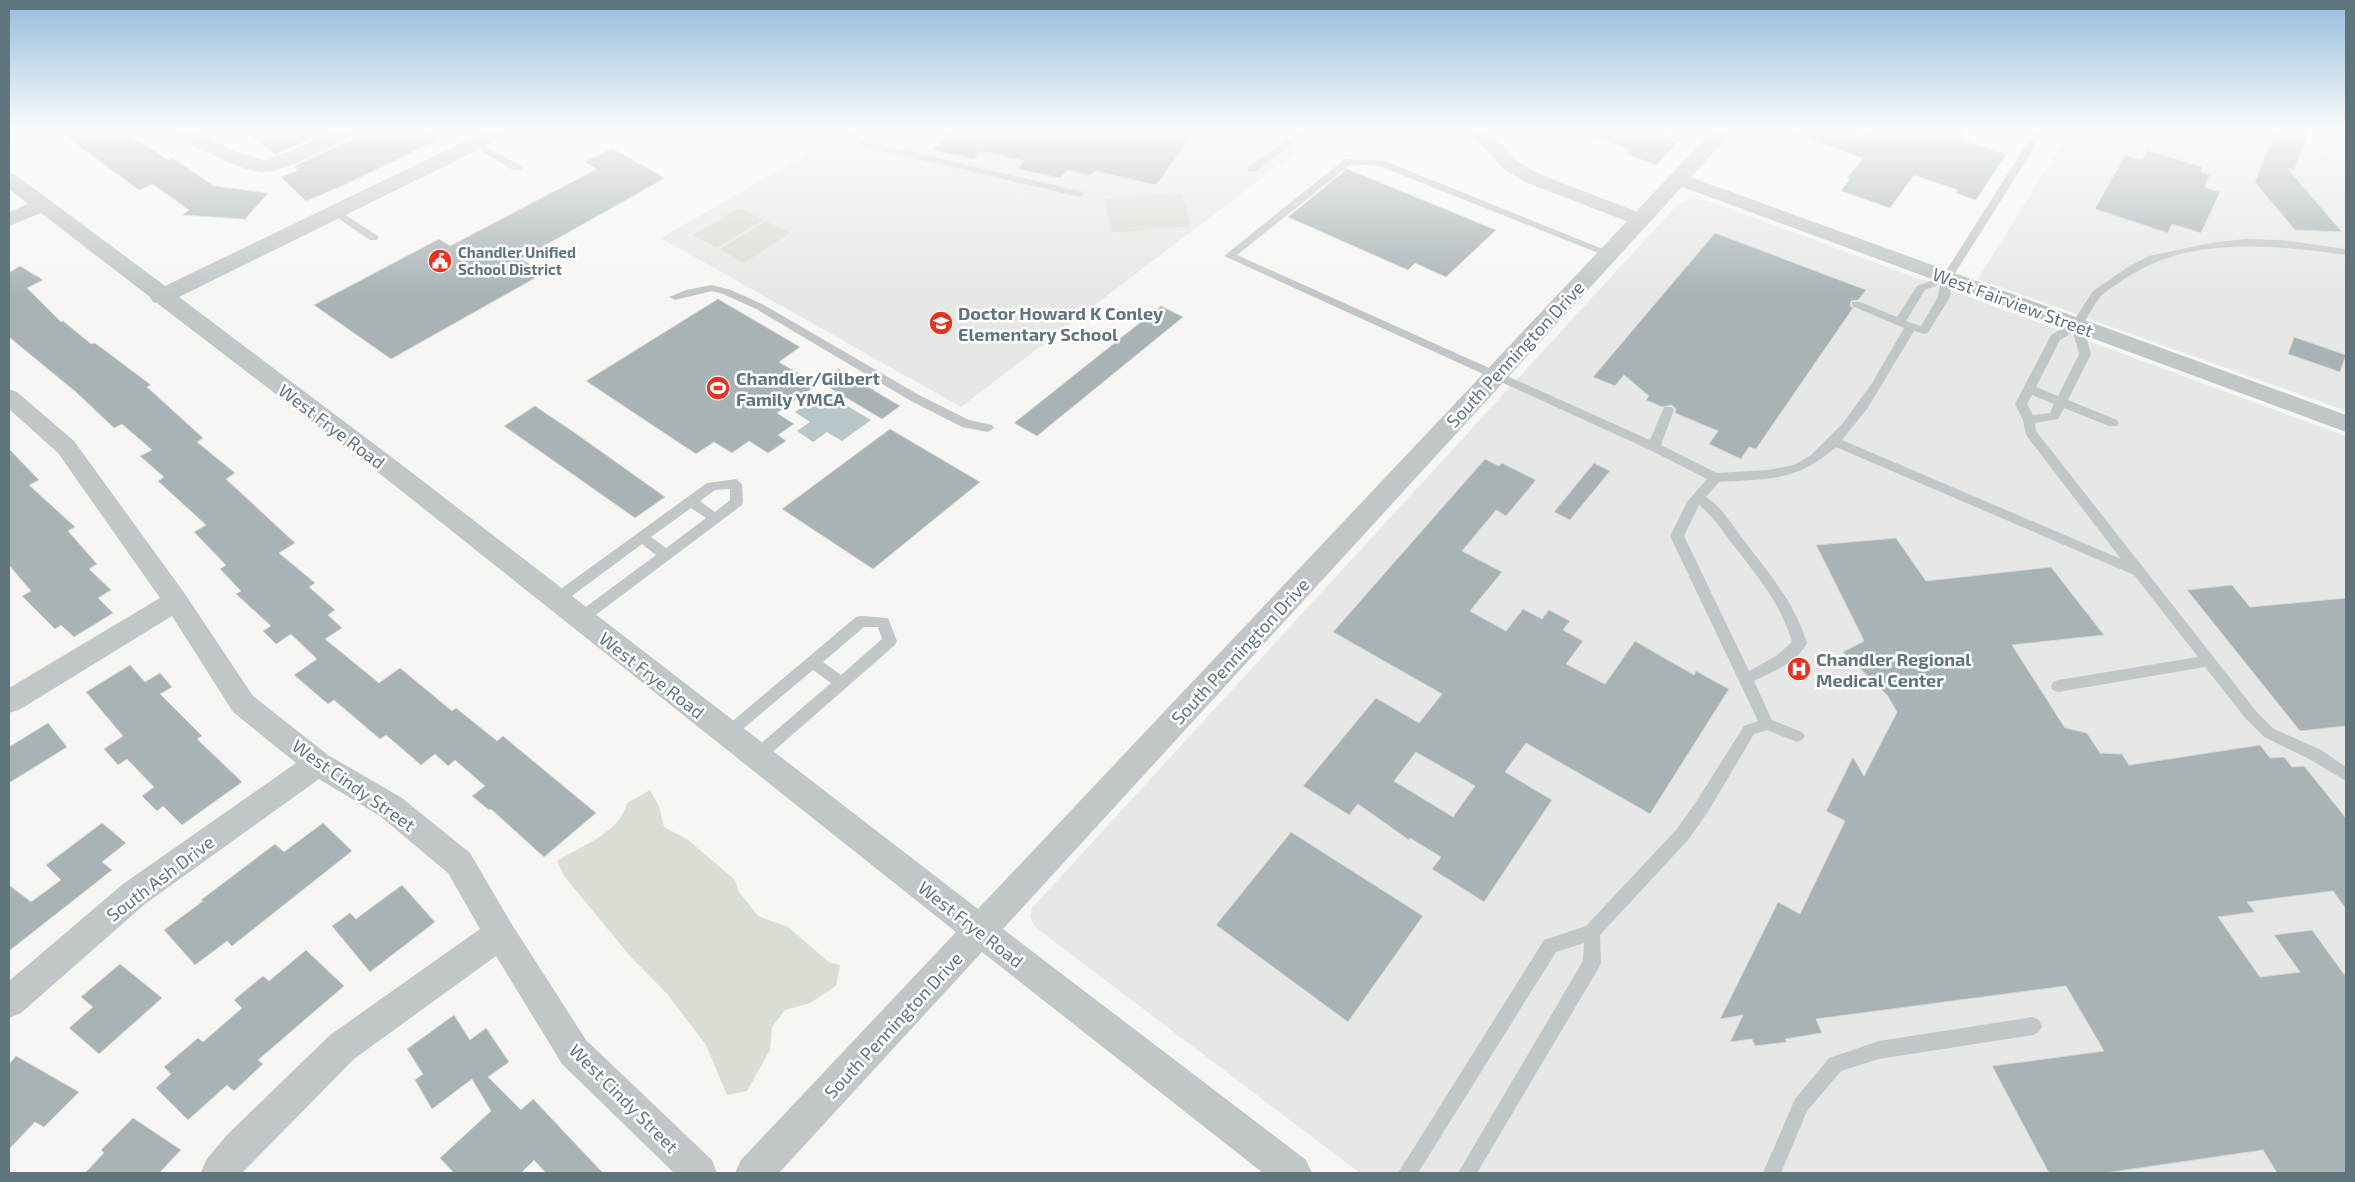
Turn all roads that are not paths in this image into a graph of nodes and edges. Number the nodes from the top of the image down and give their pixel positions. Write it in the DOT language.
graph roads {
  1 [pos="16,184"];
  2 [pos="392,184"];
  3 [pos="1038,184"];
  4 [pos="1320,184"];
  5 [pos="1436,184"];
  6 [pos="1548,184"];
  7 [pos="1674,184"];
  8 [pos="1693,184"];
  9 [pos="2006,184"];
  10 [pos="1080,194"];
  11 [pos="42,205"];
  12 [pos="336,212"];
  13 [pos="9,220"];
  14 [pos="1641,220"];
  15 [pos="374,238"];
  16 [pos="2346,252"];
  17 [pos="1610,254"];
  18 [pos="1947,278"];
  19 [pos="161,297"];
  20 [pos="675,297"];
  21 [pos="1856,304"];
  22 [pos="1906,324"];
  23 [pos="2076,325"];
  24 [pos="1494,377"];
  25 [pos="2029,389"];
  26 [pos="9,397"];
  27 [pos="2061,402"];
  28 [pos="1668,410"];
  29 [pos="2029,420"];
  30 [pos="2113,423"];
  31 [pos="2346,424"];
  32 [pos="988,428"];
  33 [pos="1834,442"];
  34 [pos="1654,447"];
  35 [pos="1715,478"];
  36 [pos="1698,498"];
  37 [pos="690,501"];
  38 [pos="715,518"];
  39 [pos="641,537"];
  40 [pos="666,555"];
  41 [pos="2140,572"];
  42 [pos="176,601"];
  43 [pos="568,609"];
  44 [pos="2209,661"];
  45 [pos="812,662"];
  46 [pos="1745,679"];
  47 [pos="842,683"];
  48 [pos="2058,686"];
  49 [pos="9,702"];
  50 [pos="1768,724"];
  51 [pos="726,734"];
  52 [pos="1797,736"];
  53 [pos="756,757"];
  54 [pos="318,764"];
  55 [pos="2346,775"];
  56 [pos="979,931"];
  57 [pos="1592,932"];
  58 [pos="500,934"];
  59 [pos="9,1002"];
  60 [pos="2032,1026"];
  61 [pos="220,1173"];
  62 [pos="699,1173"];
  63 [pos="754,1173"];
  64 [pos="1293,1173"];
  65 [pos="1407,1173"];
  66 [pos="1467,1173"];
  67 [pos="1772,1173"];
  1 -- 11 [label="street, West Frye Road"];
  2 -- 12 [label="street"];
  3 -- 10 [label="lane"];
  4 -- 24 [label="lane"];
  5 -- 17 [label="lane"];
  6 -- 14 [label="street"];
  7 -- 14 [label="street, South Pennington Drive"];
  8 -- 18 [label="street, West Fairview Street"];
  9 -- 18 [label="lane"];
  11 -- 13 [label="street"];
  11 -- 19 [label="street, West Frye Road"];
  12 -- 15 [label="lane"];
  12 -- 19 [label="street"];
  14 -- 17 [label="street, South Pennington Drive"];
  16 -- 23 [label="lane"];
  17 -- 24 [label="street, South Pennington Drive"];
  18 -- 22 [label="lane"];
  18 -- 22 [label="lane"];
  18 -- 23 [label="street, West Fairview Street"];
  19 -- 43 [label="street, West Frye Road"];
  20 -- 32 [label="lane"];
  21 -- 22 [label="lane"];
  22 -- 33 [label="lane"];
  23 -- 25 [label="lane"];
  23 -- 27 [label="lane"];
  23 -- 31 [label="street, West Fairview Street"];
  24 -- 34 [label="lane"];
  24 -- 56 [label="street, South Pennington Drive"];
  25 -- 27 [label="lane"];
  25 -- 29 [label="lane"];
  26 -- 42 [label="street, West Cindy Street"];
  27 -- 29 [label="lane"];
  27 -- 30 [label="lane"];
  28 -- 34 [label="lane"];
  29 -- 41 [label="lane"];
  33 -- 35 [label="lane"];
  33 -- 41 [label="lane"];
  34 -- 35 [label="lane"];
  35 -- 36 [label="lane"];
  36 -- 46 [label="lane"];
  36 -- 46 [label="lane"];
  37 -- 38 [label="lane"];
  37 -- 38 [label="lane"];
  37 -- 39 [label="lane"];
  38 -- 40 [label="lane"];
  39 -- 40 [label="lane"];
  39 -- 43 [label="lane"];
  40 -- 43 [label="lane"];
  41 -- 44 [label="lane"];
  42 -- 49 [label="street"];
  42 -- 54 [label="street, West Cindy Street"];
  43 -- 51 [label="street, West Frye Road"];
  44 -- 48 [label="lane"];
  44 -- 55 [label="lane"];
  45 -- 47 [label="lane"];
  45 -- 47 [label="lane"];
  45 -- 51 [label="lane"];
  46 -- 50 [label="lane"];
  47 -- 53 [label="lane"];
  50 -- 52 [label="lane"];
  50 -- 57 [label="lane"];
  51 -- 53 [label="street, West Frye Road"];
  53 -- 56 [label="street, West Frye Road"];
  54 -- 58 [label="street, West Cindy Street"];
  54 -- 59 [label="street, South Ash Drive"];
  56 -- 63 [label="street, South Pennington Drive"];
  56 -- 64 [label="street, West Frye Road"];
  57 -- 65 [label="lane"];
  57 -- 66 [label="lane"];
  58 -- 61 [label="street"];
  58 -- 62 [label="street, West Cindy Street"];
  60 -- 67 [label="lane"];
}
